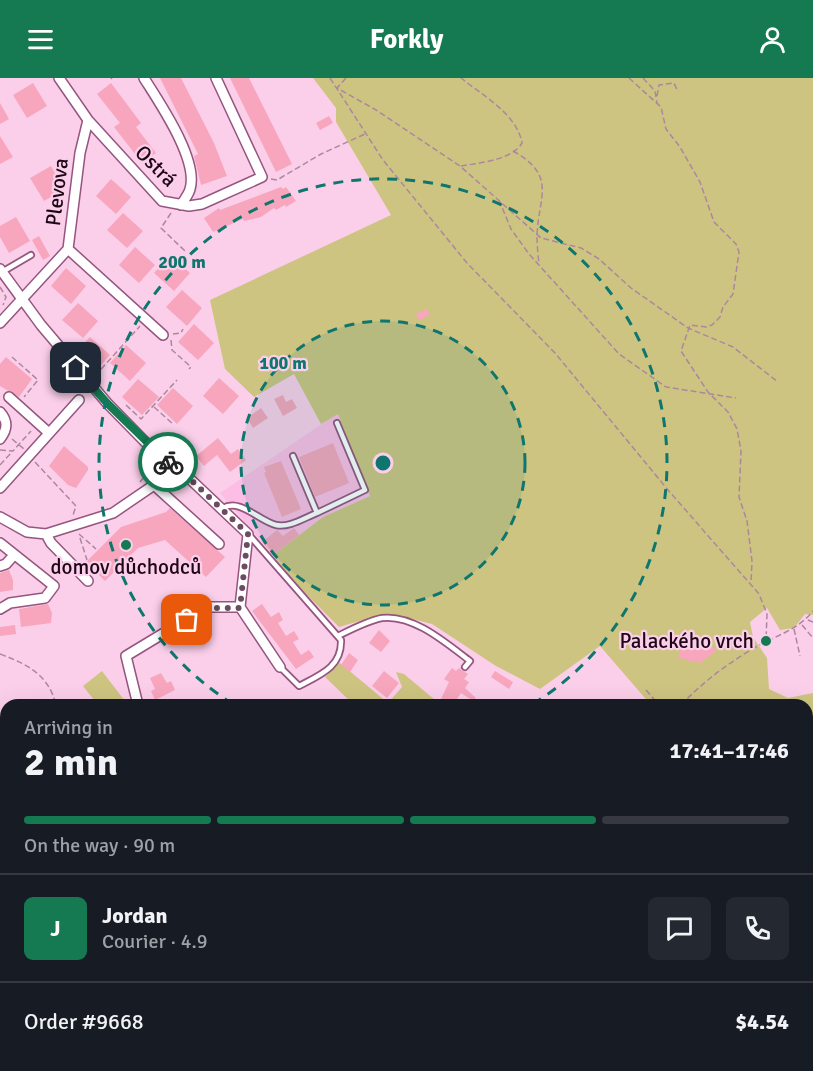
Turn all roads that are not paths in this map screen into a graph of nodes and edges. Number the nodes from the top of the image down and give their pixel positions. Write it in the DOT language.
graph roads {
  1 [pos="59,78"];
  2 [pos="144,78"];
  3 [pos="216,78"];
  4 [pos="88,120"];
  5 [pos="176,204"];
  6 [pos="68,249"];
  7 [pos="30,255"];
  8 [pos="1,271"];
  9 [pos="22,300"];
  10 [pos="0,323"];
  11 [pos="163,335"];
  12 [pos="79,400"];
  13 [pos="13,401"];
  14 [pos="0,412"];
  15 [pos="337,423"];
  16 [pos="49,434"];
  17 [pos="4,438"];
  18 [pos="293,456"];
  19 [pos="0,488"];
  20 [pos="223,508"];
  21 [pos="317,513"];
  22 [pos="0,517"];
  23 [pos="46,534"];
  24 [pos="248,534"];
  25 [pos="0,543"];
  26 [pos="219,544"];
  27 [pos="14,555"];
  28 [pos="0,566"];
  29 [pos="88,581"];
  30 [pos="240,608"];
  31 [pos="0,609"];
  32 [pos="338,636"];
  33 [pos="280,667"];
  34 [pos="465,667"];
  35 [pos="137,699"];
  36 [pos="238,1071"];
  37 [pos="246,1071"];
  1 -- 4 [label="street, Ostrá"];
  2 -- 5 [label="street, Ostrá"];
  3 -- 5 [label="street"];
  4 -- 5 [label="street, Ostrá"];
  4 -- 6 [label="street, Plevova"];
  6 -- 9 [label="street"];
  6 -- 11 [label="street, Plevova"];
  7 -- 8 [label="lane"];
  8 -- 9 [label="street"];
  9 -- 10 [label="street"];
  9 -- 20 [label="street"];
  12 -- 16 [label="street"];
  13 -- 16 [label="street"];
  14 -- 17 [label="street"];
  15 -- 21 [label="lane"];
  16 -- 19 [label="street"];
  18 -- 21 [label="lane"];
  20 -- 21 [label="lane"];
  20 -- 24 [label="street"];
  22 -- 23 [label="street"];
  23 -- 26 [label="street"];
  23 -- 29 [label="street"];
  24 -- 30 [label="street"];
  24 -- 32 [label="lane"];
  25 -- 27 [label="street"];
  27 -- 28 [label="street"];
  27 -- 31 [label="street"];
  30 -- 33 [label="street"];
  30 -- 35 [label="street"];
  32 -- 33 [label="lane"];
  32 -- 34 [label="lane"];
  36 -- 37 [label="lane"];
}
